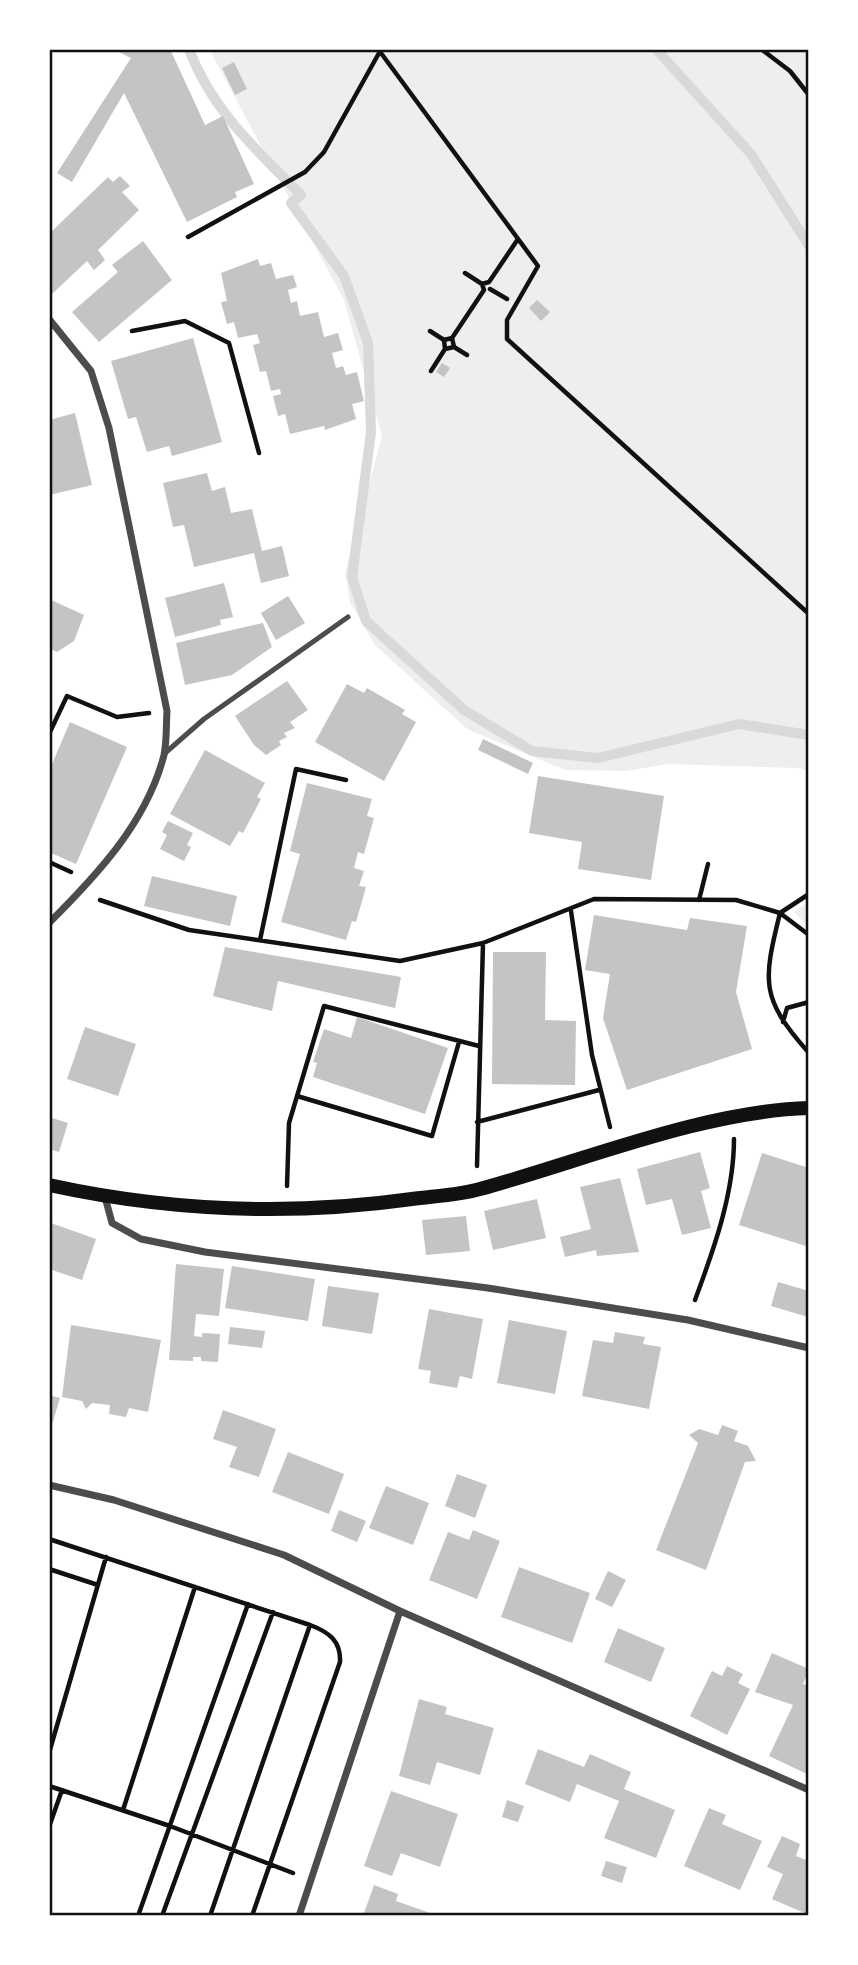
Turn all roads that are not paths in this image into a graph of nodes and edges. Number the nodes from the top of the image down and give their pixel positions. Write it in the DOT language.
graph roads {
  1 [pos="49,319"];
  2 [pos="348,617"];
  3 [pos="164,754"];
  4 [pos="49,923"];
  5 [pos="809,1108"];
  6 [pos="49,1185"];
  7 [pos="105,1197"];
  8 [pos="809,1348"];
  9 [pos="49,1485"];
  10 [pos="401,1611"];
  11 [pos="809,1790"];
  12 [pos="299,1916"];
  1 -- 3 [label="street"];
  2 -- 3 [label="lane"];
  3 -- 4 [label="street"];
  5 -- 7 [label="main road"];
  6 -- 7 [label="main road"];
  7 -- 8 [label="street"];
  9 -- 10 [label="street"];
  10 -- 11 [label="street"];
  10 -- 12 [label="street"];
}
